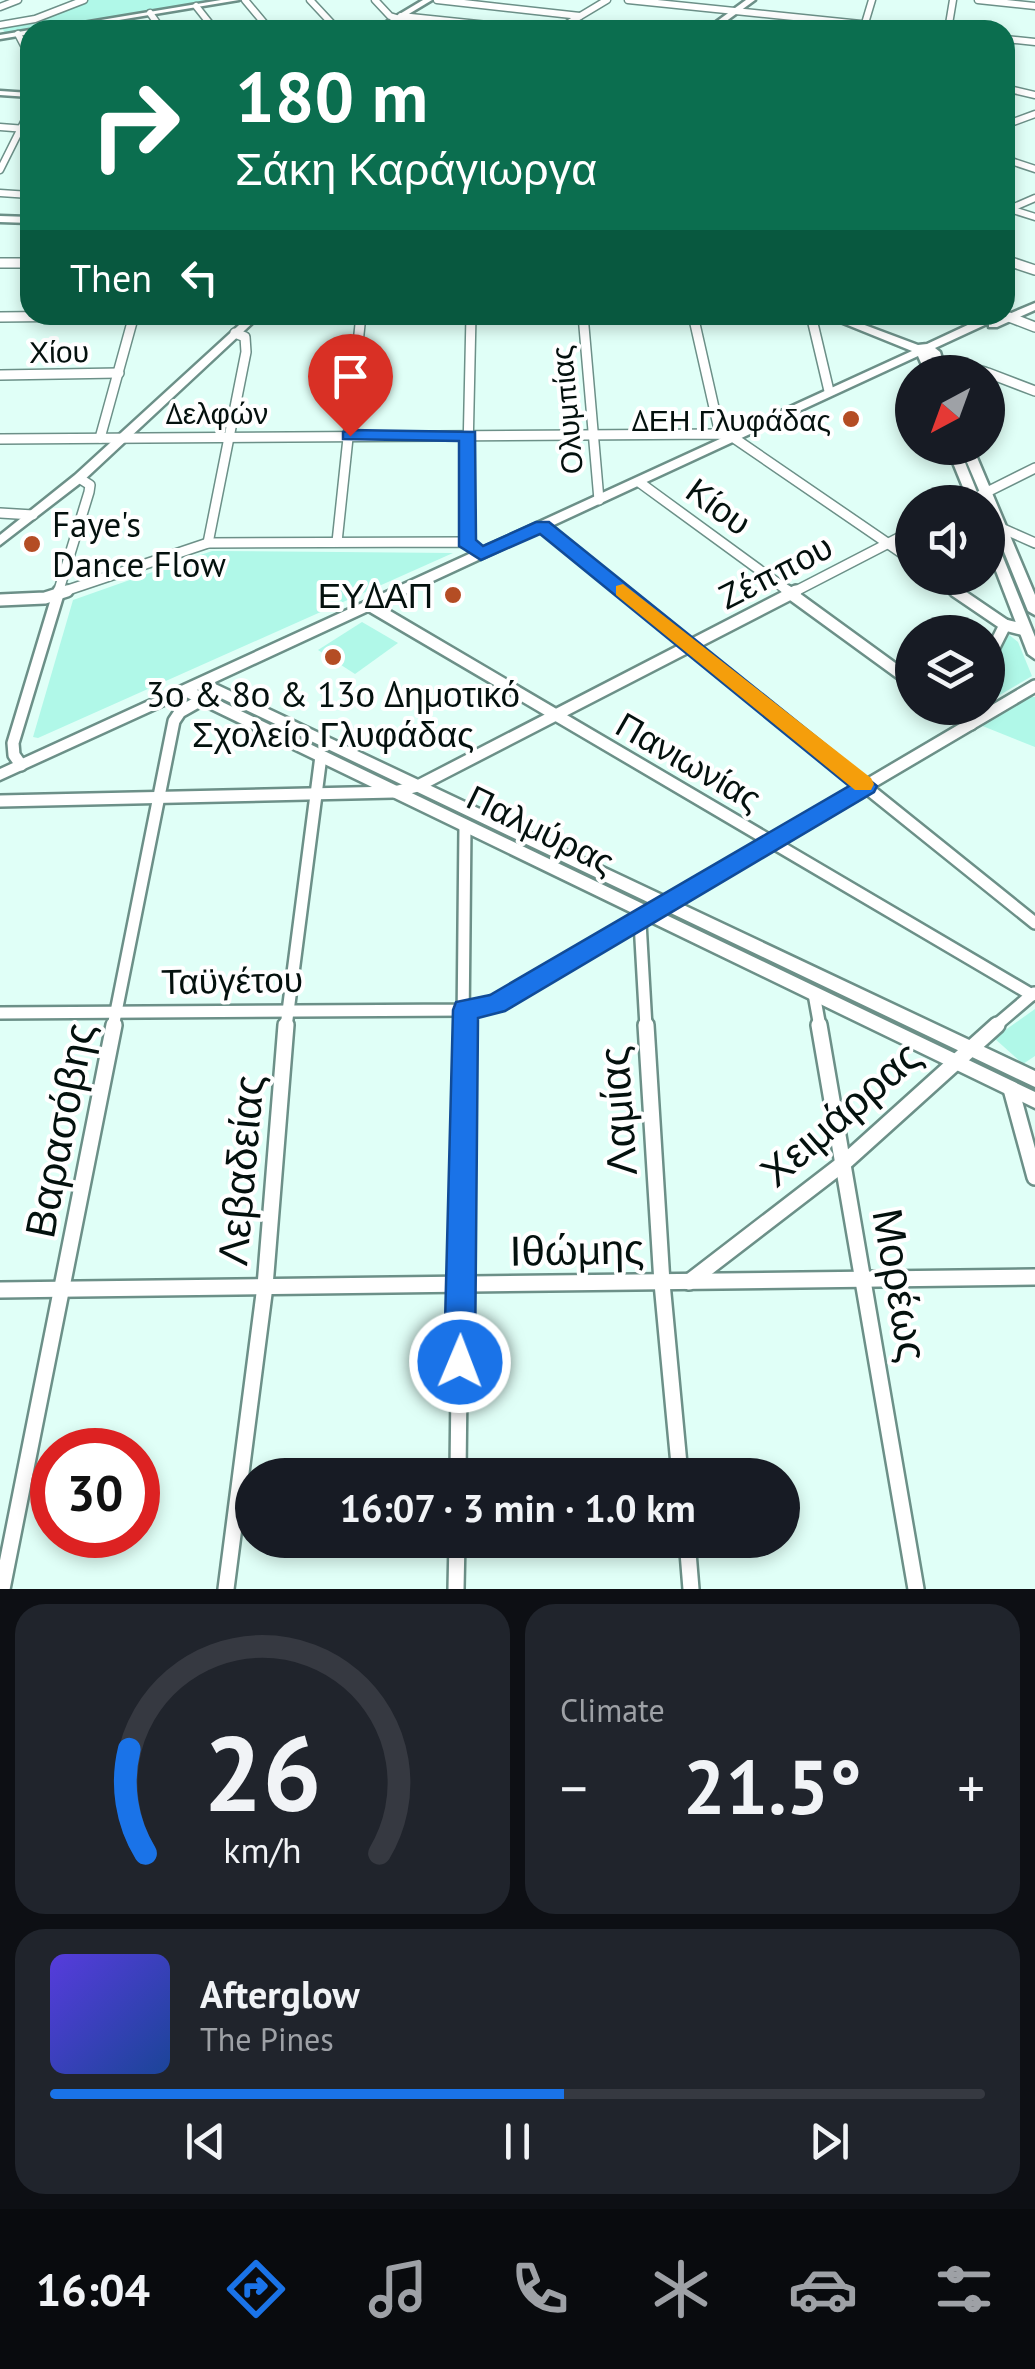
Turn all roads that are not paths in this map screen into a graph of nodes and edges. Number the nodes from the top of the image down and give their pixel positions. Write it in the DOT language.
graph roads {
  1 [pos="18,0"];
  2 [pos="84,0"];
  3 [pos="234,0"];
  4 [pos="245,0"];
  5 [pos="310,0"];
  6 [pos="375,0"];
  7 [pos="428,0"];
  8 [pos="438,0"];
  9 [pos="607,0"];
  10 [pos="628,0"];
  11 [pos="751,0"];
  12 [pos="978,0"];
  13 [pos="196,6"];
  14 [pos="1035,6"];
  15 [pos="0,7"];
  16 [pos="735,11"];
  17 [pos="150,13"];
  18 [pos="580,16"];
  19 [pos="399,18"];
  20 [pos="32,20"];
  21 [pos="104,20"];
  22 [pos="155,20"];
  23 [pos="207,20"];
  24 [pos="262,20"];
  25 [pos="329,20"];
  26 [pos="395,20"];
  27 [pos="405,20"];
  28 [pos="422,20"];
  29 [pos="573,20"];
  30 [pos="722,20"];
  31 [pos="808,20"];
  32 [pos="2,32"];
  33 [pos="18,34"];
  34 [pos="20,38"];
  35 [pos="1035,114"];
  36 [pos="1016,121"];
  37 [pos="1035,127"];
  38 [pos="20,138"];
  39 [pos="1,167"];
  40 [pos="131,325"];
  41 [pos="244,325"];
  42 [pos="360,325"];
  43 [pos="471,325"];
  44 [pos="585,325"];
  45 [pos="696,325"];
  46 [pos="813,325"];
  47 [pos="855,325"];
  48 [pos="983,325"];
  49 [pos="235,333"];
  50 [pos="927,352"];
  51 [pos="929,355"];
  52 [pos="119,373"];
  53 [pos="0,374"];
  54 [pos="1005,380"];
  55 [pos="829,391"];
  56 [pos="1035,391"];
  57 [pos="802,407"];
  58 [pos="594,435"];
  59 [pos="350,436"];
  60 [pos="468,436"];
  61 [pos="727,436"];
  62 [pos="123,437"];
  63 [pos="227,437"];
  64 [pos="100,438"];
  65 [pos="0,439"];
  66 [pos="1035,468"];
  67 [pos="79,478"];
  68 [pos="639,482"];
  69 [pos="1003,485"];
  70 [pos="599,500"];
  71 [pos="0,513"];
  72 [pos="33,515"];
  73 [pos="542,526"];
  74 [pos="1005,534"];
  75 [pos="895,540"];
  76 [pos="0,541"];
  77 [pos="337,542"];
  78 [pos="466,542"];
  79 [pos="208,543"];
  80 [pos="1035,543"];
  81 [pos="888,544"];
  82 [pos="895,549"];
  83 [pos="481,554"];
  84 [pos="1005,554"];
  85 [pos="1005,568"];
  86 [pos="792,593"];
  87 [pos="58,594"];
  88 [pos="961,595"];
  89 [pos="0,600"];
  90 [pos="369,606"];
  91 [pos="1035,611"];
  92 [pos="990,615"];
  93 [pos="1005,625"];
  94 [pos="1025,630"];
  95 [pos="690,645"];
  96 [pos="1035,654"];
  97 [pos="895,669"];
  98 [pos="1035,686"];
  99 [pos="202,691"];
  100 [pos="1005,701"];
  101 [pos="555,715"];
  102 [pos="969,725"];
  103 [pos="321,756"];
  104 [pos="21,765"];
  105 [pos="0,775"];
  106 [pos="418,786"];
  107 [pos="866,786"];
  108 [pos="394,792"];
  109 [pos="314,794"];
  110 [pos="160,797"];
  111 [pos="0,800"];
  112 [pos="465,826"];
  113 [pos="773,842"];
  114 [pos="667,904"];
  115 [pos="645,918"];
  116 [pos="1035,922"];
  117 [pos="1034,993"];
  118 [pos="814,994"];
  119 [pos="290,1008"];
  120 [pos="466,1010"];
  121 [pos="0,1013"];
  122 [pos="118,1013"];
  123 [pos="969,1048"];
  124 [pos="954,1061"];
  125 [pos="1035,1079"];
  126 [pos="1012,1089"];
  127 [pos="1035,1100"];
  128 [pos="845,1162"];
  129 [pos="1035,1177"];
  130 [pos="1035,1278"];
  131 [pos="866,1280"];
  132 [pos="688,1282"];
  133 [pos="662,1283"];
  134 [pos="265,1286"];
  135 [pos="461,1286"];
  136 [pos="63,1288"];
  137 [pos="0,1290"];
  138 [pos="458,1458"];
  139 [pos="678,1458"];
  140 [pos="456,1558"];
  141 [pos="688,1558"];
  142 [pos="2,1589"];
  143 [pos="226,1589"];
  144 [pos="456,1589"];
  145 [pos="691,1589"];
  146 [pos="916,1589"];
  1 -- 15 [label="street"];
  2 -- 20 [label="street"];
  3 -- 13 [label="street"];
  4 -- 24 [label="street"];
  5 -- 25 [label="street"];
  6 -- 19 [label="street"];
  7 -- 19 [label="street"];
  8 -- 18 [label="street"];
  9 -- 18 [label="street"];
  10 -- 16 [label="street"];
  11 -- 16 [label="main road"];
  12 -- 14 [label="street"];
  13 -- 17 [label="street"];
  13 -- 23 [label="street"];
  16 -- 30 [label="main road"];
  16 -- 31 [label="street"];
  17 -- 21 [label="street"];
  17 -- 22 [label="street"];
  18 -- 29 [label="street"];
  19 -- 26 [label="street"];
  19 -- 27 [label="street"];
  19 -- 28 [label="street"];
  32 -- 33 [label="street"];
  33 -- 34 [label="street"];
  35 -- 36 [label="street"];
  36 -- 37 [label="street"];
  38 -- 39 [label="street"];
  40 -- 52 [label="street"];
  41 -- 49 [label="main road"];
  42 -- 59 [label="street"];
  43 -- 60 [label="street"];
  44 -- 58 [label="street, Ολυμπίας"];
  45 -- 61 [label="street"];
  46 -- 55 [label="street"];
  47 -- 50 [label="main road"];
  48 -- 50 [label="main road"];
  49 -- 62 [label="main road"];
  49 -- 63 [label="street"];
  50 -- 51 [label="main road"];
  50 -- 55 [label="main road"];
  50 -- 57 [label="main road"];
  52 -- 53 [label="street, Χίου"];
  52 -- 64 [label="street"];
  54 -- 56 [label="street"];
  55 -- 57 [label="main road"];
  57 -- 61 [label="main road"];
  58 -- 60 [label="street, Δελφών"];
  58 -- 61 [label="street, Δελφών"];
  58 -- 70 [label="street, Ολυμπίας"];
  59 -- 60 [label="street, Δελφών"];
  59 -- 63 [label="street, Δελφών"];
  59 -- 77 [label="street"];
  60 -- 78 [label="street"];
  61 -- 68 [label="main road"];
  61 -- 81 [label="street"];
  62 -- 63 [label="street, Δελφών"];
  62 -- 64 [label="street, Δελφών"];
  62 -- 67 [label="main road"];
  63 -- 79 [label="street"];
  64 -- 65 [label="street, Δελφών"];
  66 -- 69 [label="street"];
  67 -- 72 [label="main road"];
  67 -- 87 [label="street"];
  68 -- 70 [label="main road"];
  68 -- 86 [label="street, Κίου"];
  70 -- 73 [label="main road"];
  71 -- 72 [label="street"];
  72 -- 76 [label="main road"];
  73 -- 83 [label="main road"];
  73 -- 95 [label="street"];
  74 -- 80 [label="street"];
  75 -- 81 [label="street, Ζέππου"];
  77 -- 78 [label="street"];
  77 -- 79 [label="street"];
  78 -- 83 [label="street"];
  79 -- 87 [label="street"];
  81 -- 82 [label="street"];
  81 -- 86 [label="street, Ζέππου"];
  83 -- 90 [label="main road"];
  84 -- 91 [label="main road"];
  85 -- 94 [label="main road"];
  86 -- 95 [label="street, Ζέππου"];
  86 -- 97 [label="street, Κίου"];
  87 -- 89 [label="street"];
  87 -- 104 [label="street"];
  88 -- 92 [label="street"];
  90 -- 99 [label="main road"];
  90 -- 101 [label="street, Πανιωνίας"];
  93 -- 94 [label="street"];
  94 -- 96 [label="main road"];
  95 -- 101 [label="street, Ζέππου"];
  95 -- 107 [label="street"];
  98 -- 100 [label="street, Ταϋγέτου"];
  99 -- 103 [label="main road, Παλμύρας"];
  99 -- 104 [label="main road, Παλμύρας"];
  99 -- 106 [label="main road, Παλμύρας"];
  99 -- 110 [label="street, Βαρασόβης"];
  101 -- 106 [label="street, Ζέππου"];
  101 -- 113 [label="street, Πανιωνίας"];
  102 -- 107 [label="street, Ταϋγέτου"];
  103 -- 108 [label="main road, Παλμύρας"];
  103 -- 109 [label="street, Λεβαδείας"];
  104 -- 105 [label="main road"];
  106 -- 108 [label="street, Ζέππου"];
  106 -- 114 [label="main road, Παλμύρας"];
  107 -- 113 [label="street, Ταϋγέτου"];
  107 -- 116 [label="street"];
  108 -- 109 [label="street, Ζέππου"];
  108 -- 112 [label="main road, Παλμύρας"];
  109 -- 110 [label="street, Ζέππου"];
  109 -- 119 [label="street, Λεβαδείας"];
  110 -- 111 [label="street, Ζέππου"];
  110 -- 122 [label="street, Βαρασόβης"];
  112 -- 115 [label="main road, Παλμύρας"];
  112 -- 120 [label="street"];
  113 -- 114 [label="street, Ταϋγέτου"];
  113 -- 117 [label="street, Πανιωνίας"];
  114 -- 115 [label="street, Ταϋγέτου"];
  114 -- 123 [label="main road, Παλμύρας"];
  115 -- 118 [label="main road, Παλμύρας"];
  115 -- 120 [label="street, Ταϋγέτου"];
  115 -- 133 [label="street, Λαμίας"];
  117 -- 123 [label="street, Χειμάρρας"];
  118 -- 124 [label="main road, Παλμύρας"];
  118 -- 128 [label="street, Μορέως"];
  119 -- 120 [label="street, Ταϋγέτου"];
  119 -- 122 [label="street, Ταϋγέτου"];
  119 -- 134 [label="street, Λεβαδείας"];
  120 -- 135 [label="street"];
  121 -- 122 [label="street, Ταϋγέτου"];
  122 -- 136 [label="street, Βαρασόβης"];
  123 -- 124 [label="street, Χειμάρρας"];
  123 -- 125 [label="main road, Παλμύρας"];
  124 -- 126 [label="main road, Παλμύρας"];
  124 -- 128 [label="street, Χειμάρρας"];
  126 -- 127 [label="main road, Παλμύρας"];
  126 -- 129 [label="street"];
  128 -- 131 [label="street, Μορέως"];
  128 -- 132 [label="street, Χειμάρρας"];
  130 -- 131 [label="street, Ιθώμης"];
  131 -- 132 [label="street, Ιθώμης"];
  131 -- 146 [label="street, Μορέως"];
  132 -- 133 [label="street, Ιθώμης"];
  133 -- 135 [label="street, Ιθώμης"];
  133 -- 139 [label="street, Λαμίας"];
  134 -- 135 [label="street, Ιθώμης"];
  134 -- 136 [label="street, Ιθώμης"];
  134 -- 143 [label="street, Λεβαδείας"];
  135 -- 138 [label="street"];
  136 -- 137 [label="street, Ιθώμης"];
  136 -- 142 [label="street, Βαρασόβης"];
  140 -- 144 [label="street"];
  141 -- 145 [label="street"];
}
